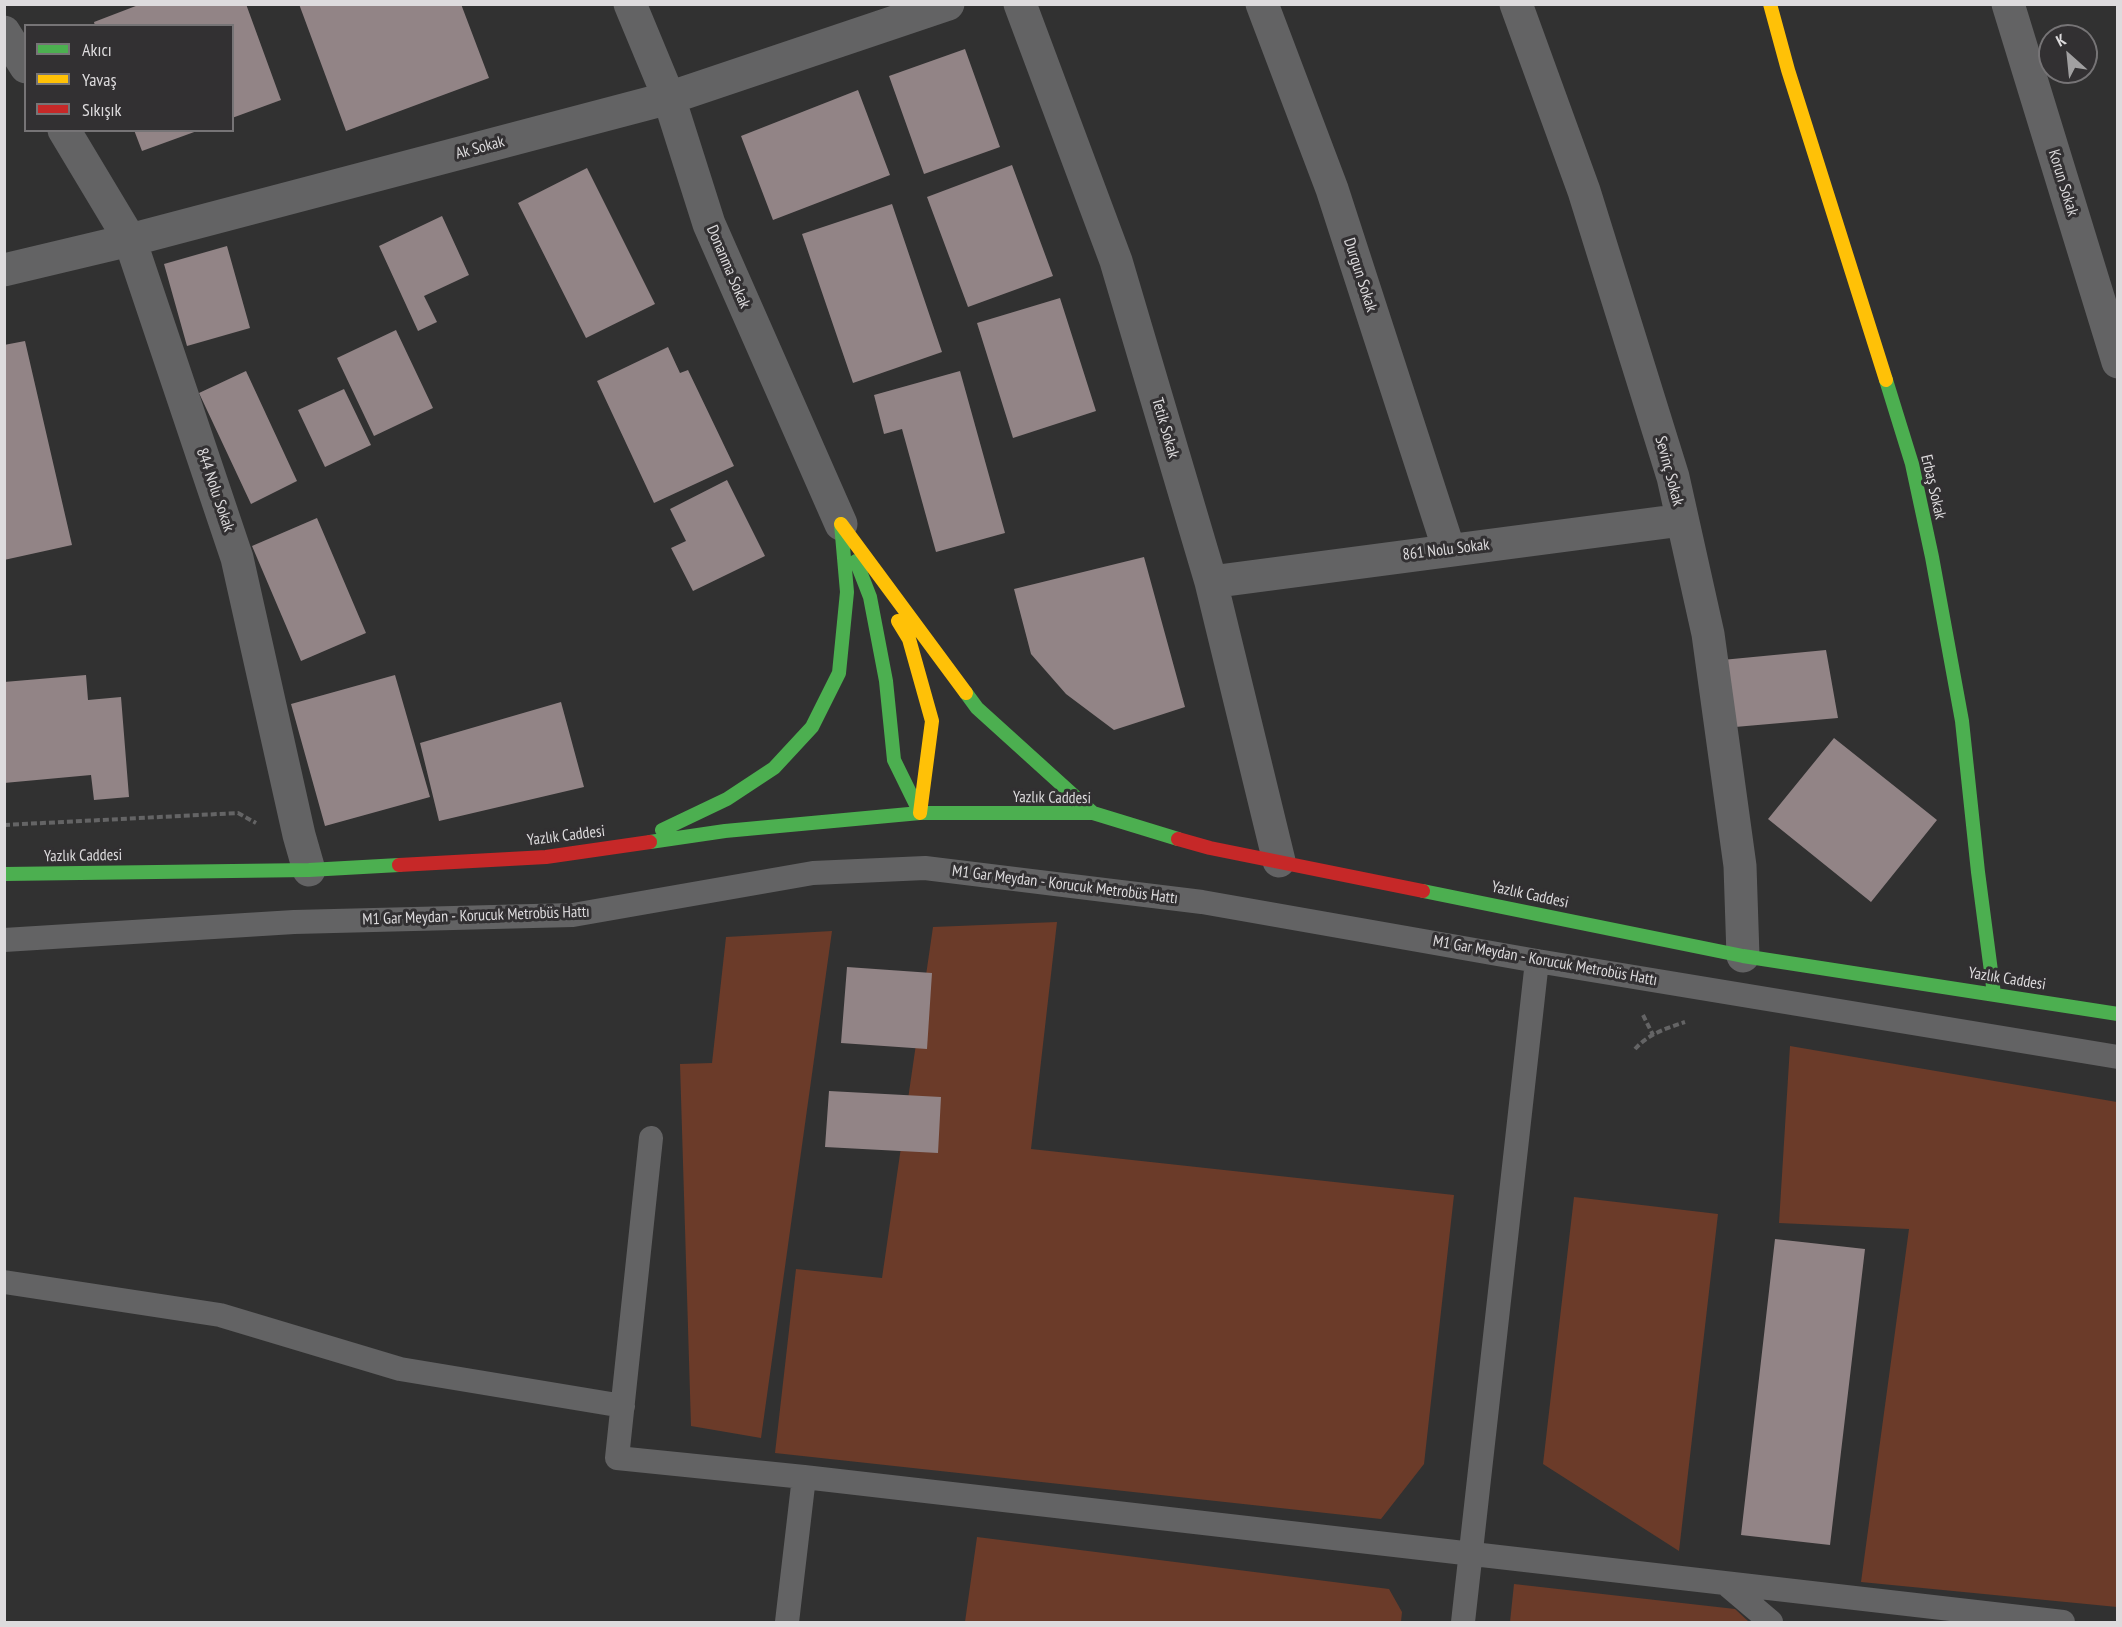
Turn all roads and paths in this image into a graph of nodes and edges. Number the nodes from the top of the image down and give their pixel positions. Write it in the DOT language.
graph roads {
  1 [pos="630,4"];
  2 [pos="948,4"];
  3 [pos="1020,4"];
  4 [pos="1262,4"];
  5 [pos="1516,4"];
  6 [pos="1770,4"];
  7 [pos="2008,4"];
  8 [pos="4,32"];
  9 [pos="24,64"];
  10 [pos="669,99"];
  11 [pos="65,132"];
  12 [pos="130,240"];
  13 [pos="4,270"];
  14 [pos="2118,362"];
  15 [pos="1682,520"];
  16 [pos="841,524"];
  17 [pos="1449,550"];
  18 [pos="1211,582"];
  19 [pos="920,813"];
  20 [pos="1093,813"];
  21 [pos="4,825"];
  22 [pos="299,835"];
  23 [pos="626,845"];
  24 [pos="1279,861"];
  25 [pos="309,870"];
  26 [pos="4,874"];
  27 [pos="4,940"];
  28 [pos="1743,956"];
  29 [pos="1537,961"];
  30 [pos="1994,994"];
  31 [pos="2118,1014"];
  32 [pos="1643,1015"];
  33 [pos="1653,1035"];
  34 [pos="2118,1057"];
  35 [pos="651,1138"];
  36 [pos="4,1282"];
  37 [pos="623,1406"];
  38 [pos="804,1477"];
  39 [pos="1471,1553"];
  40 [pos="1725,1583"];
  41 [pos="787,1623"];
  42 [pos="1463,1623"];
  43 [pos="1772,1623"];
  44 [pos="2063,1623"];
  1 -- 10 [label="street, Donanma Sokak"];
  2 -- 10 [label="street, Ak Sokak"];
  3 -- 18 [label="street, Tetik Sokak"];
  4 -- 17 [label="street, Durgun Sokak"];
  5 -- 15 [label="street, Sevinç Sokak"];
  6 -- 30 [label="main road, Erbaş Sokak"];
  7 -- 14 [label="street, Korun Sokak"];
  8 -- 9 [label="street"];
  10 -- 12 [label="street, Ak Sokak"];
  10 -- 16 [label="street, Donanma Sokak"];
  11 -- 12 [label="street, 844 Nolu Sokak"];
  12 -- 13 [label="street, Ak Sokak"];
  12 -- 22 [label="street, 844 Nolu Sokak"];
  15 -- 17 [label="street, 861 Nolu Sokak"];
  15 -- 28 [label="street, Sevinç Sokak"];
  16 -- 19 [label="main road"];
  16 -- 19 [label="main road"];
  16 -- 20 [label="main road"];
  16 -- 23 [label="main road"];
  17 -- 18 [label="street, 861 Nolu Sokak"];
  18 -- 24 [label="street, Tetik Sokak"];
  19 -- 20 [label="main road, Yazlık Caddesi"];
  19 -- 23 [label="main road, Yazlık Caddesi"];
  20 -- 24 [label="main road, Yazlık Caddesi"];
  21 -- 22 [label="path"];
  22 -- 25 [label="street, 844 Nolu Sokak"];
  23 -- 25 [label="main road, Yazlık Caddesi"];
  24 -- 28 [label="main road, Yazlık Caddesi"];
  25 -- 26 [label="main road, Yazlık Caddesi"];
  27 -- 29 [label="lane, M1 Gar Meydan - Korucuk Metrobüs Hattı"];
  28 -- 30 [label="main road, Yazlık Caddesi"];
  29 -- 34 [label="lane, M1 Gar Meydan - Korucuk Metrobüs Hattı"];
  29 -- 39 [label="lane"];
  30 -- 31 [label="main road, Yazlık Caddesi"];
  32 -- 33 [label="path"];
  35 -- 37 [label="lane"];
  36 -- 37 [label="lane"];
  37 -- 38 [label="lane"];
  38 -- 39 [label="lane"];
  38 -- 41 [label="lane"];
  39 -- 40 [label="lane"];
  39 -- 42 [label="lane"];
  40 -- 43 [label="lane"];
  40 -- 44 [label="lane"];
}
